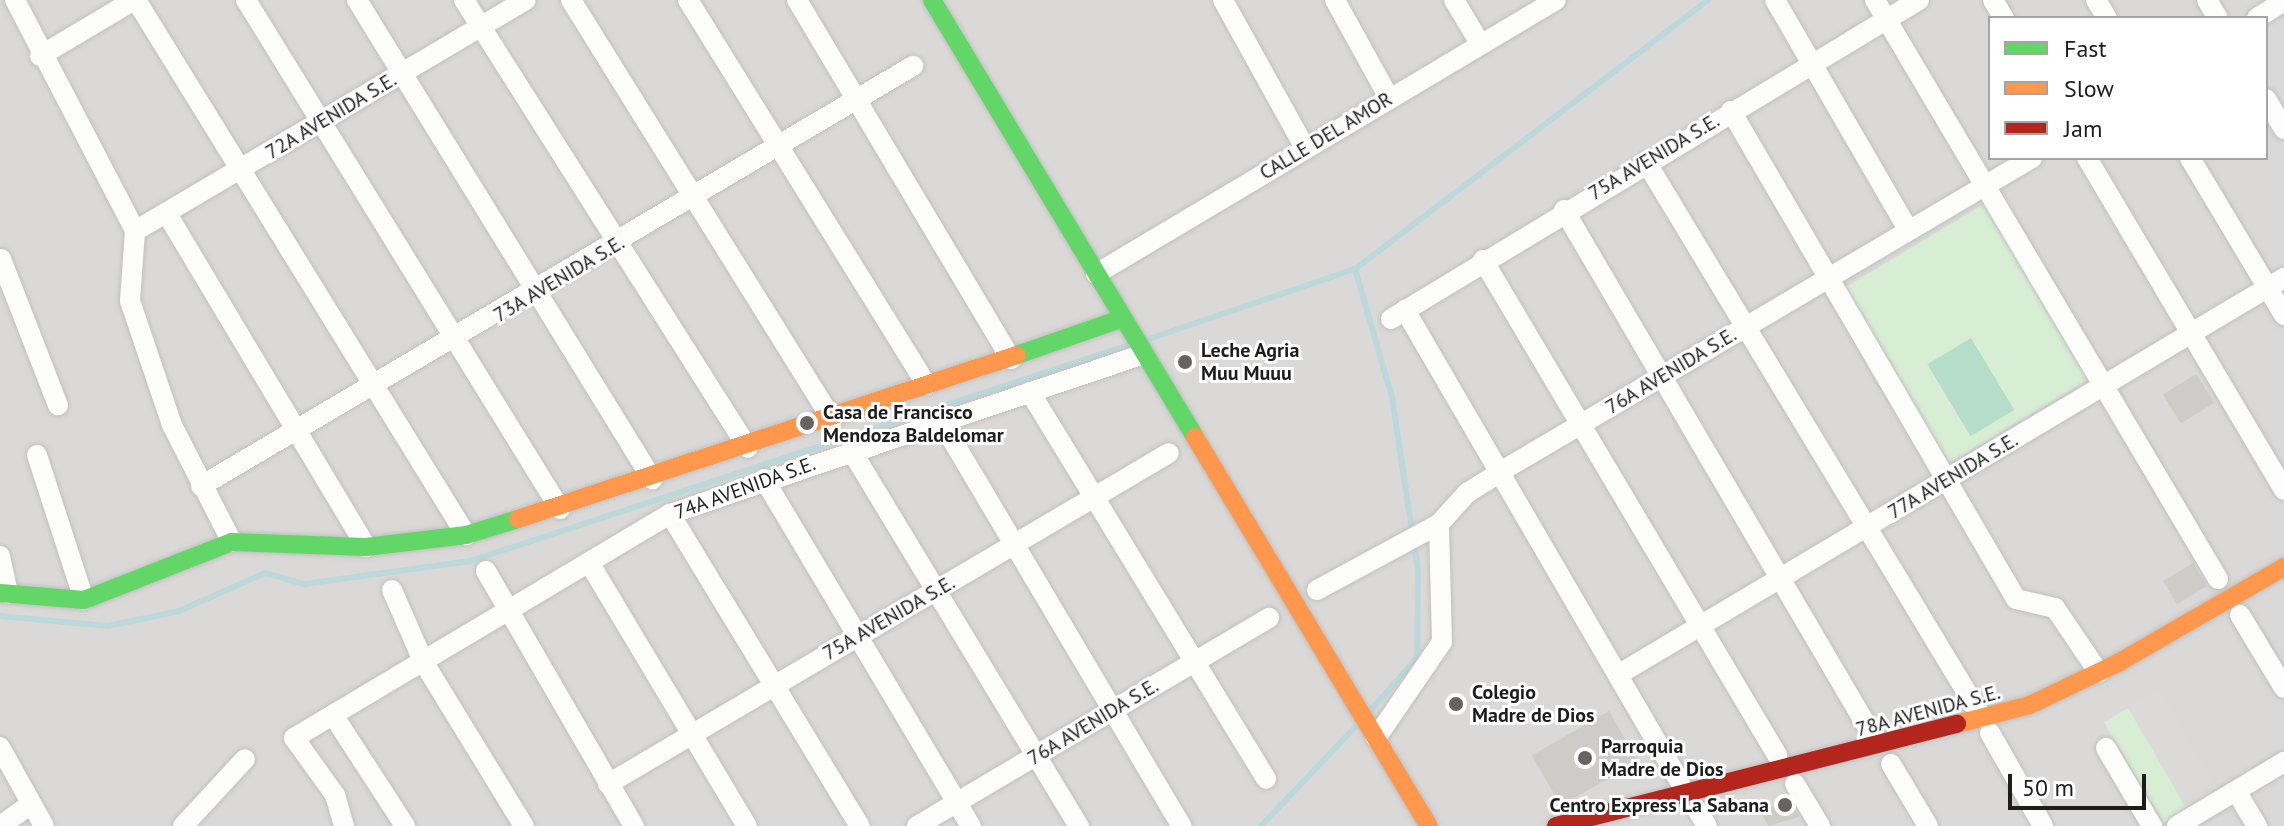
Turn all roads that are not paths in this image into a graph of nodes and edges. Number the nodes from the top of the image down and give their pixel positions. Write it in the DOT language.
graph roads {
  1 [pos="15,0"];
  2 [pos="135,0"];
  3 [pos="246,0"];
  4 [pos="357,0"];
  5 [pos="464,0"];
  6 [pos="526,0"];
  7 [pos="571,0"];
  8 [pos="688,0"];
  9 [pos="797,0"];
  10 [pos="932,0"];
  11 [pos="1223,0"];
  12 [pos="1335,0"];
  13 [pos="1454,0"];
  14 [pos="1556,0"];
  15 [pos="1775,0"];
  16 [pos="1875,0"];
  17 [pos="1919,0"];
  18 [pos="2284,1"];
  19 [pos="2260,16"];
  20 [pos="1887,19"];
  21 [pos="480,26"];
  22 [pos="1481,45"];
  23 [pos="40,56"];
  24 [pos="1811,63"];
  25 [pos="913,66"];
  26 [pos="400,74"];
  27 [pos="1389,98"];
  28 [pos="857,100"];
  29 [pos="2268,102"];
  30 [pos="1731,111"];
  31 [pos="320,122"];
  32 [pos="2284,129"];
  33 [pos="777,148"];
  34 [pos="1305,148"];
  35 [pos="2029,160"];
  36 [pos="2088,160"];
  37 [pos="2191,160"];
  38 [pos="1646,162"];
  39 [pos="241,171"];
  40 [pos="1985,185"];
  41 [pos="695,197"];
  42 [pos="1564,210"];
  43 [pos="167,214"];
  44 [pos="1908,229"];
  45 [pos="135,231"];
  46 [pos="618,244"];
  47 [pos="1,259"];
  48 [pos="1483,260"];
  49 [pos="1096,274"];
  50 [pos="1829,276"];
  51 [pos="2276,283"];
  52 [pos="535,293"];
  53 [pos="19,308"];
  54 [pos="2284,315"];
  55 [pos="0,316"];
  56 [pos="1123,318"];
  57 [pos="1746,327"];
  58 [pos="2191,333"];
  59 [pos="455,341"];
  60 [pos="1144,354"];
  61 [pos="1011,359"];
  62 [pos="1661,377"];
  63 [pos="927,385"];
  64 [pos="2104,385"];
  65 [pos="376,388"];
  66 [pos="1030,392"];
  67 [pos="58,405"];
  68 [pos="832,420"];
  69 [pos="941,421"];
  70 [pos="1580,424"];
  71 [pos="297,433"];
  72 [pos="748,448"];
  73 [pos="851,450"];
  74 [pos="1169,453"];
  75 [pos="37,455"];
  76 [pos="1500,472"];
  77 [pos="652,479"];
  78 [pos="764,479"];
  79 [pos="1946,480"];
  80 [pos="201,486"];
  81 [pos="2284,490"];
  82 [pos="1095,497"];
  83 [pos="560,509"];
  84 [pos="670,514"];
  85 [pos="1439,524"];
  86 [pos="1867,527"];
  87 [pos="466,535"];
  88 [pos="232,542"];
  89 [pos="1014,545"];
  90 [pos="366,547"];
  91 [pos="0,556"];
  92 [pos="590,564"];
  93 [pos="2284,567"];
  94 [pos="486,571"];
  95 [pos="1780,579"];
  96 [pos="2218,579"];
  97 [pos="392,590"];
  98 [pos="1317,590"];
  99 [pos="936,591"];
  100 [pos="4,593"];
  101 [pos="84,600"];
  102 [pos="510,610"];
  103 [pos="2240,615"];
  104 [pos="1269,618"];
  105 [pos="1700,626"];
  106 [pos="857,635"];
  107 [pos="1194,662"];
  108 [pos="424,663"];
  109 [pos="1621,673"];
  110 [pos="2099,673"];
  111 [pos="774,686"];
  112 [pos="2284,688"];
  113 [pos="1113,710"];
  114 [pos="1978,711"];
  115 [pos="333,715"];
  116 [pos="1372,732"];
  117 [pos="1871,733"];
  118 [pos="1990,733"];
  119 [pos="692,734"];
  120 [pos="0,747"];
  121 [pos="2106,748"];
  122 [pos="1036,755"];
  123 [pos="1777,755"];
  124 [pos="245,759"];
  125 [pos="2284,762"];
  126 [pos="1891,764"];
  127 [pos="1266,779"];
  128 [pos="1680,782"];
  129 [pos="608,784"];
  130 [pos="1795,784"];
  131 [pos="2236,791"];
  132 [pos="957,802"];
  133 [pos="30,805"];
  134 [pos="0,826"];
  135 [pos="44,826"];
  136 [pos="183,826"];
  137 [pos="344,826"];
  138 [pos="405,826"];
  139 [pos="524,826"];
  140 [pos="634,826"];
  141 [pos="747,826"];
  142 [pos="860,826"];
  143 [pos="917,826"];
  144 [pos="971,826"];
  145 [pos="1079,826"];
  146 [pos="1181,826"];
  147 [pos="1429,826"];
  148 [pos="1556,826"];
  149 [pos="1820,826"];
  150 [pos="1928,826"];
  151 [pos="2043,826"];
  152 [pos="2152,826"];
  153 [pos="2177,826"];
  154 [pos="2257,826"];
  1 -- 23 [label="street"];
  2 -- 23 [label="street"];
  2 -- 39 [label="street"];
  3 -- 31 [label="street"];
  4 -- 26 [label="street"];
  5 -- 21 [label="street"];
  6 -- 21 [label="street, 72A AVENIDA S.E."];
  7 -- 41 [label="street"];
  8 -- 33 [label="street"];
  9 -- 28 [label="street"];
  10 -- 49 [label="street"];
  11 -- 34 [label="street"];
  12 -- 27 [label="street"];
  13 -- 22 [label="street"];
  14 -- 22 [label="street, CALLE DEL AMOR"];
  15 -- 24 [label="street"];
  16 -- 20 [label="street"];
  17 -- 20 [label="street, 75A AVENIDA S.E."];
  18 -- 19 [label="street"];
  20 -- 24 [label="street, 75A AVENIDA S.E."];
  20 -- 40 [label="street"];
  21 -- 26 [label="street, 72A AVENIDA S.E."];
  21 -- 46 [label="street"];
  22 -- 27 [label="street, CALLE DEL AMOR"];
  23 -- 45 [label="street"];
  24 -- 30 [label="street, 75A AVENIDA S.E."];
  24 -- 44 [label="street"];
  25 -- 28 [label="street, 73A AVENIDA S.E."];
  26 -- 31 [label="street, 72A AVENIDA S.E."];
  26 -- 52 [label="street"];
  27 -- 34 [label="street, CALLE DEL AMOR"];
  28 -- 33 [label="street, 73A AVENIDA S.E."];
  28 -- 61 [label="street"];
  29 -- 32 [label="street"];
  30 -- 38 [label="street, 75A AVENIDA S.E."];
  30 -- 50 [label="street"];
  31 -- 39 [label="street, 72A AVENIDA S.E."];
  31 -- 59 [label="street"];
  33 -- 41 [label="street, 73A AVENIDA S.E."];
  33 -- 63 [label="street"];
  34 -- 49 [label="street, CALLE DEL AMOR"];
  35 -- 40 [label="street, 76A AVENIDA S.E."];
  36 -- 58 [label="street"];
  37 -- 51 [label="street"];
  38 -- 42 [label="street, 75A AVENIDA S.E."];
  38 -- 57 [label="street"];
  39 -- 43 [label="street, 72A AVENIDA S.E."];
  39 -- 65 [label="street"];
  40 -- 44 [label="street, 76A AVENIDA S.E."];
  40 -- 64 [label="street"];
  41 -- 46 [label="street, 73A AVENIDA S.E."];
  41 -- 68 [label="street"];
  42 -- 48 [label="street, 75A AVENIDA S.E."];
  42 -- 62 [label="street"];
  43 -- 45 [label="street, 72A AVENIDA S.E."];
  43 -- 71 [label="street"];
  44 -- 50 [label="street, 76A AVENIDA S.E."];
  45 -- 80 [label="street"];
  46 -- 52 [label="street, 73A AVENIDA S.E."];
  46 -- 72 [label="street"];
  47 -- 53 [label="street"];
  48 -- 70 [label="street"];
  48 -- 76 [label="street, 75A AVENIDA S.E."];
  49 -- 56 [label="street"];
  50 -- 57 [label="street, 76A AVENIDA S.E."];
  50 -- 79 [label="street"];
  51 -- 54 [label="street"];
  51 -- 58 [label="street, 77A AVENIDA S.E."];
  52 -- 59 [label="street, 73A AVENIDA S.E."];
  52 -- 77 [label="street"];
  53 -- 55 [label="street"];
  53 -- 67 [label="street"];
  56 -- 60 [label="street"];
  56 -- 61 [label="street, 74A AVENIDA S.E."];
  57 -- 62 [label="street, 76A AVENIDA S.E."];
  57 -- 86 [label="street"];
  58 -- 64 [label="street, 77A AVENIDA S.E."];
  58 -- 81 [label="street"];
  59 -- 65 [label="street, 73A AVENIDA S.E."];
  59 -- 83 [label="street"];
  60 -- 66 [label="street, 74A AVENIDA S.E."];
  60 -- 116 [label="street"];
  61 -- 63 [label="street, 74A AVENIDA S.E."];
  62 -- 70 [label="street, 76A AVENIDA S.E."];
  62 -- 95 [label="street"];
  63 -- 68 [label="street, 74A AVENIDA S.E."];
  64 -- 79 [label="street, 77A AVENIDA S.E."];
  64 -- 96 [label="street"];
  65 -- 71 [label="street, 73A AVENIDA S.E."];
  65 -- 87 [label="street"];
  66 -- 69 [label="street, 74A AVENIDA S.E."];
  66 -- 82 [label="street"];
  68 -- 72 [label="street, 74A AVENIDA S.E."];
  69 -- 73 [label="street, 74A AVENIDA S.E."];
  69 -- 89 [label="street"];
  70 -- 76 [label="street, 76A AVENIDA S.E."];
  70 -- 105 [label="street"];
  71 -- 80 [label="street, 73A AVENIDA S.E."];
  71 -- 90 [label="street"];
  72 -- 77 [label="street, 74A AVENIDA S.E."];
  73 -- 78 [label="street, 74A AVENIDA S.E."];
  73 -- 99 [label="street"];
  74 -- 82 [label="street, 75A AVENIDA S.E."];
  75 -- 101 [label="street"];
  76 -- 85 [label="street, 76A AVENIDA S.E."];
  76 -- 109 [label="street"];
  77 -- 83 [label="street, 74A AVENIDA S.E."];
  78 -- 84 [label="street, 74A AVENIDA S.E."];
  78 -- 106 [label="street"];
  79 -- 86 [label="street, 77A AVENIDA S.E."];
  79 -- 110 [label="street"];
  80 -- 88 [label="street"];
  82 -- 89 [label="street, 75A AVENIDA S.E."];
  82 -- 107 [label="street"];
  83 -- 87 [label="street, 74A AVENIDA S.E."];
  84 -- 92 [label="street, 74A AVENIDA S.E."];
  84 -- 111 [label="street"];
  85 -- 98 [label="street, 76A AVENIDA S.E."];
  85 -- 116 [label="street"];
  86 -- 95 [label="street, 77A AVENIDA S.E."];
  86 -- 114 [label="street"];
  87 -- 90 [label="street, 74A AVENIDA S.E."];
  88 -- 90 [label="street, 74A AVENIDA S.E."];
  88 -- 101 [label="street"];
  89 -- 99 [label="street, 75A AVENIDA S.E."];
  89 -- 113 [label="street"];
  91 -- 100 [label="street"];
  92 -- 102 [label="street, 74A AVENIDA S.E."];
  92 -- 119 [label="street"];
  93 -- 110 [label="street, 78A AVENIDA S.E."];
  94 -- 102 [label="street"];
  95 -- 105 [label="street, 77A AVENIDA S.E."];
  95 -- 117 [label="street"];
  97 -- 108 [label="street"];
  99 -- 106 [label="street, 75A AVENIDA S.E."];
  99 -- 122 [label="street"];
  100 -- 101 [label="street"];
  102 -- 108 [label="street, 74A AVENIDA S.E."];
  102 -- 129 [label="street"];
  103 -- 112 [label="street"];
  104 -- 107 [label="street, 76A AVENIDA S.E."];
  105 -- 109 [label="street, 77A AVENIDA S.E."];
  105 -- 123 [label="street"];
  106 -- 111 [label="street, 75A AVENIDA S.E."];
  106 -- 132 [label="street"];
  107 -- 113 [label="street, 76A AVENIDA S.E."];
  107 -- 127 [label="street"];
  108 -- 115 [label="street, 74A AVENIDA S.E."];
  108 -- 139 [label="street"];
  109 -- 128 [label="street"];
  110 -- 148 [label="street, 78A AVENIDA S.E."];
  111 -- 119 [label="street, 75A AVENIDA S.E."];
  111 -- 142 [label="street"];
  113 -- 122 [label="street, 76A AVENIDA S.E."];
  113 -- 146 [label="street"];
  115 -- 137 [label="street, 74A AVENIDA S.E."];
  115 -- 138 [label="street"];
  116 -- 147 [label="street"];
  118 -- 151 [label="street"];
  119 -- 129 [label="street, 75A AVENIDA S.E."];
  119 -- 141 [label="street"];
  120 -- 133 [label="street"];
  121 -- 152 [label="street"];
  122 -- 132 [label="street, 76A AVENIDA S.E."];
  122 -- 145 [label="street"];
  124 -- 136 [label="street"];
  125 -- 131 [label="street"];
  126 -- 150 [label="street"];
  129 -- 140 [label="street"];
  130 -- 149 [label="street"];
  131 -- 153 [label="street"];
  131 -- 154 [label="street"];
  132 -- 143 [label="street, 76A AVENIDA S.E."];
  132 -- 144 [label="street"];
  133 -- 134 [label="street"];
  133 -- 135 [label="street"];
}
